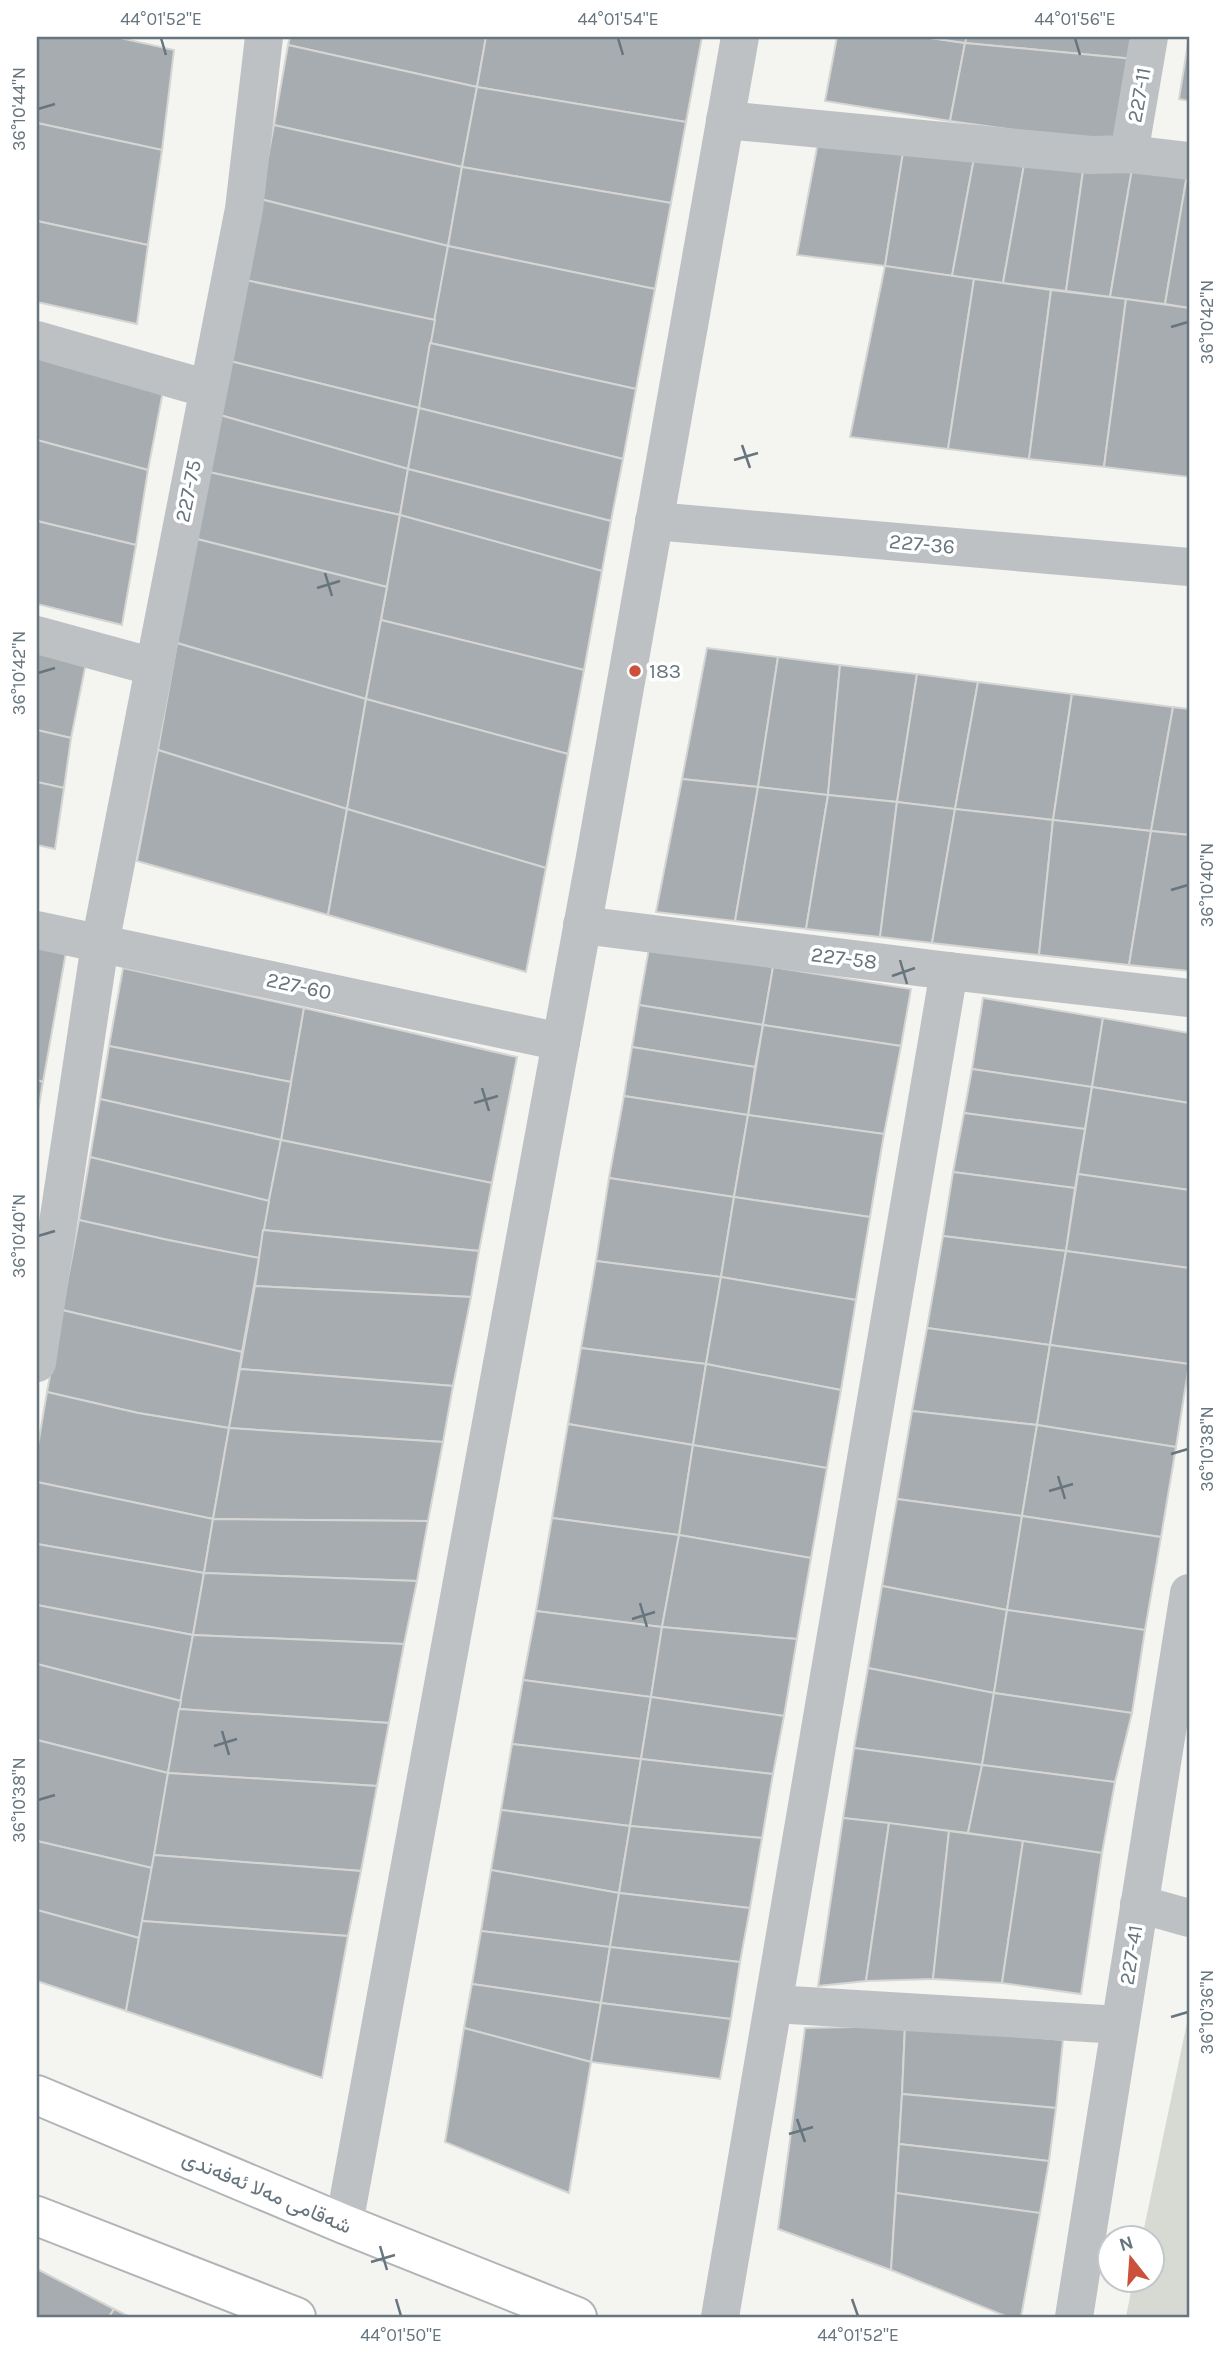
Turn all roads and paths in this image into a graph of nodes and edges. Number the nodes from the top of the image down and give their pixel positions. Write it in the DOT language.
graph roads {
  1 [pos="264,37"];
  2 [pos="740,37"];
  3 [pos="1149,37"];
  4 [pos="725,120"];
  5 [pos="1129,154"];
  6 [pos="1189,161"];
  7 [pos="37,340"];
  8 [pos="208,389"];
  9 [pos="654,521"];
  10 [pos="1189,567"];
  11 [pos="37,635"];
  12 [pos="154,667"];
  13 [pos="582,925"];
  14 [pos="37,930"];
  15 [pos="100,944"];
  16 [pos="949,971"];
  17 [pos="1189,998"];
  18 [pos="561,1042"];
  19 [pos="37,1363"];
  20 [pos="1189,1593"];
  21 [pos="1139,1904"];
  22 [pos="1189,1918"];
  23 [pos="774,2004"];
  24 [pos="1120,2025"];
  25 [pos="37,2095"];
  26 [pos="37,2216"];
  27 [pos="344,2224"];
  28 [pos="296,2317"];
  29 [pos="577,2317"];
  30 [pos="720,2317"];
  31 [pos="1074,2317"];
  1 -- 8 [label="street, 227-75"];
  2 -- 4 [label="street"];
  3 -- 5 [label="street, 227-11"];
  4 -- 5 [label="street"];
  4 -- 9 [label="street"];
  5 -- 6 [label="street"];
  7 -- 8 [label="street"];
  8 -- 12 [label="street, 227-75"];
  9 -- 10 [label="street, 227-36"];
  9 -- 13 [label="street"];
  11 -- 12 [label="street"];
  12 -- 15 [label="street, 227-75"];
  13 -- 16 [label="street, 227-58"];
  13 -- 18 [label="street"];
  14 -- 15 [label="street, 227-60"];
  15 -- 18 [label="street, 227-60"];
  15 -- 19 [label="street, 227-75"];
  16 -- 17 [label="street, 227-58"];
  16 -- 23 [label="street"];
  18 -- 27 [label="street"];
  20 -- 21 [label="street, 227-41"];
  21 -- 22 [label="street"];
  21 -- 24 [label="street, 227-41"];
  23 -- 24 [label="street"];
  23 -- 30 [label="street"];
  24 -- 31 [label="street, 227-41"];
  25 -- 27 [label="main road, شەقامی مەلا ئەفەندی"];
  26 -- 28 [label="main road"];
  27 -- 29 [label="main road, شەقامی مەلا ئەفەندی"];
}
